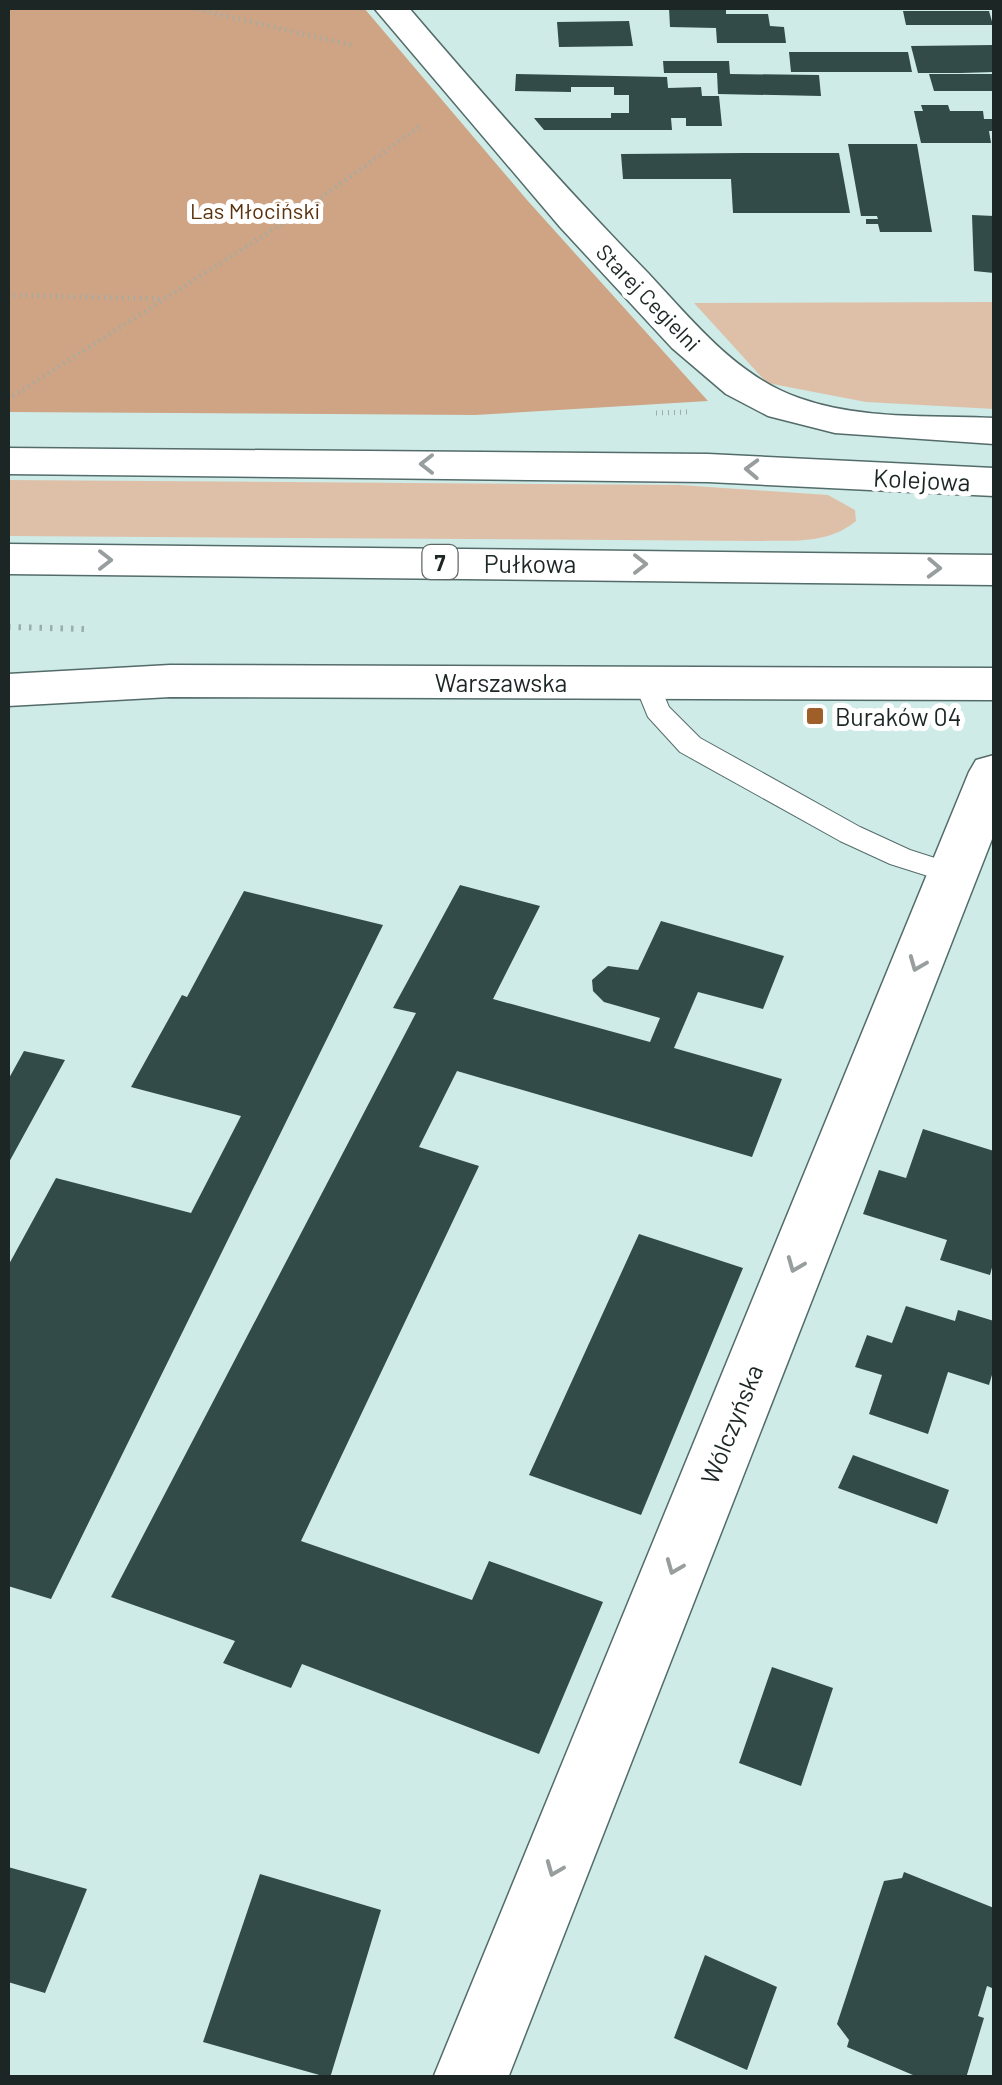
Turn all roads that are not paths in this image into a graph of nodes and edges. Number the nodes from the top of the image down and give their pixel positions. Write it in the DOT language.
graph roads {
  1 [pos="390,8"];
  2 [pos="994,432"];
  3 [pos="8,461"];
  4 [pos="994,482"];
  5 [pos="8,559"];
  6 [pos="994,570"];
  7 [pos="647,682"];
  8 [pos="994,684"];
  9 [pos="8,690"];
  10 [pos="994,772"];
  11 [pos="953,874"];
  12 [pos="470,2078"];
  1 -- 2 [label="main road, Starej Cegielni"];
  4 -- 3 [label="main road, Kolejowa, one-way"];
  5 -- 6 [label="main road, Pułkowa / 7, one-way"];
  7 -- 8 [label="main road, Warszawska"];
  7 -- 9 [label="main road, Warszawska"];
  7 -- 11 [label="lane"];
  10 -- 11 [label="main road, Wólczyńska"];
  11 -- 12 [label="main road, Wólczyńska, one-way"];
}
